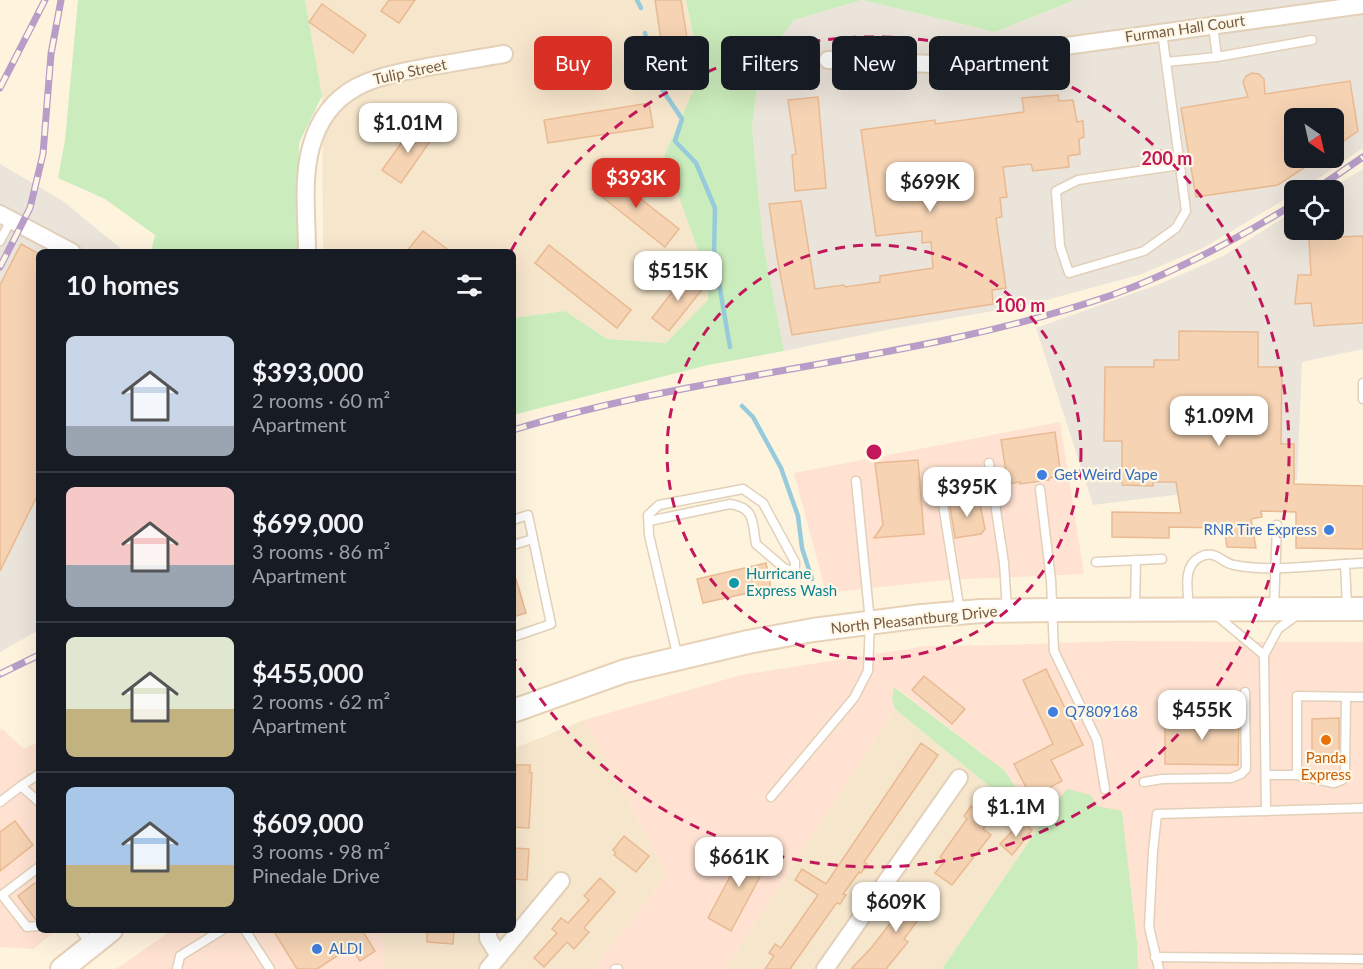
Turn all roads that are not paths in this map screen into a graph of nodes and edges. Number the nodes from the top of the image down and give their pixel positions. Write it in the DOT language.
graph roads {
  1 [pos="1363,5"];
  2 [pos="1213,25"];
  3 [pos="1162,32"];
  4 [pos="1312,40"];
  5 [pos="504,54"];
  6 [pos="1217,57"];
  7 [pos="828,60"];
  8 [pos="1166,62"];
  9 [pos="1180,165"];
  10 [pos="5,217"];
  11 [pos="0,241"];
  12 [pos="66,249"];
  13 [pos="307,249"];
  14 [pos="1363,382"];
  15 [pos="1363,399"];
  16 [pos="989,463"];
  17 [pos="938,472"];
  18 [pos="856,481"];
  19 [pos="1040,489"];
  20 [pos="516,519"];
  21 [pos="649,521"];
  22 [pos="1276,525"];
  23 [pos="533,539"];
  24 [pos="516,544"];
  25 [pos="1162,559"];
  26 [pos="1136,560"];
  27 [pos="1096,562"];
  28 [pos="1363,563"];
  29 [pos="1346,564"];
  30 [pos="1275,568"];
  31 [pos="1198,608"];
  32 [pos="1274,608"];
  33 [pos="1310,608"];
  34 [pos="1355,608"];
  35 [pos="1135,609"];
  36 [pos="1053,610"];
  37 [pos="1007,611"];
  38 [pos="960,613"];
  39 [pos="870,622"];
  40 [pos="516,636"];
  41 [pos="1264,655"];
  42 [pos="678,658"];
  43 [pos="1245,692"];
  44 [pos="1346,697"];
  45 [pos="1363,697"];
  46 [pos="516,710"];
  47 [pos="1266,775"];
  48 [pos="1297,775"];
  49 [pos="36,776"];
  50 [pos="959,778"];
  51 [pos="1144,782"];
  52 [pos="21,786"];
  53 [pos="1105,789"];
  54 [pos="771,797"];
  55 [pos="36,799"];
  56 [pos="0,802"];
  57 [pos="1363,808"];
  58 [pos="1266,811"];
  59 [pos="36,870"];
  60 [pos="26,878"];
  61 [pos="561,881"];
  62 [pos="32,885"];
  63 [pos="1,896"];
  64 [pos="36,926"];
  65 [pos="217,933"];
  66 [pos="247,933"];
  67 [pos="488,933"];
  68 [pos="86,937"];
  69 [pos="499,956"];
  70 [pos="1155,957"];
  71 [pos="1363,959"];
  72 [pos="62,969"];
  73 [pos="177,969"];
  74 [pos="270,969"];
  75 [pos="488,969"];
  76 [pos="825,969"];
  77 [pos="1159,969"];
  1 -- 2 [label="street, Furman Hall Court"];
  2 -- 3 [label="street, Furman Hall Court"];
  2 -- 6 [label="lane"];
  3 -- 7 [label="street, Furman Hall Court"];
  3 -- 8 [label="lane"];
  4 -- 6 [label="lane"];
  5 -- 13 [label="street, Tulip Street"];
  6 -- 8 [label="lane"];
  8 -- 9 [label="lane"];
  9 -- 9 [label="lane"];
  10 -- 11 [label="lane"];
  10 -- 12 [label="street"];
  14 -- 15 [label="lane"];
  16 -- 37 [label="lane"];
  17 -- 38 [label="lane"];
  18 -- 39 [label="lane"];
  19 -- 36 [label="lane"];
  20 -- 23 [label="lane"];
  21 -- 21 [label="lane"];
  21 -- 42 [label="lane"];
  22 -- 30 [label="lane"];
  23 -- 24 [label="lane"];
  23 -- 40 [label="lane"];
  25 -- 26 [label="lane"];
  26 -- 27 [label="lane"];
  26 -- 35 [label="lane"];
  28 -- 29 [label="lane"];
  29 -- 30 [label="lane"];
  29 -- 34 [label="lane"];
  30 -- 31 [label="lane"];
  30 -- 32 [label="lane"];
  31 -- 32 [label="main road, North Pleasantburg Drive"];
  31 -- 35 [label="main road, North Pleasantburg Drive"];
  31 -- 41 [label="lane"];
  32 -- 33 [label="main road, North Pleasantburg Drive"];
  33 -- 34 [label="main road, North Pleasantburg Drive"];
  33 -- 41 [label="lane"];
  35 -- 36 [label="main road, North Pleasantburg Drive"];
  36 -- 37 [label="main road, North Pleasantburg Drive"];
  36 -- 53 [label="lane"];
  37 -- 38 [label="main road, North Pleasantburg Drive"];
  38 -- 39 [label="main road, North Pleasantburg Drive"];
  39 -- 42 [label="main road, North Pleasantburg Drive"];
  39 -- 54 [label="lane"];
  41 -- 47 [label="lane"];
  42 -- 46 [label="main road, North Pleasantburg Drive"];
  43 -- 51 [label="lane"];
  44 -- 45 [label="lane"];
  44 -- 48 [label="lane"];
  44 -- 48 [label="lane"];
  47 -- 48 [label="lane"];
  47 -- 58 [label="lane"];
  49 -- 52 [label="lane"];
  50 -- 76 [label="street"];
  52 -- 55 [label="lane"];
  52 -- 56 [label="lane"];
  57 -- 58 [label="lane"];
  58 -- 70 [label="lane"];
  59 -- 60 [label="lane"];
  60 -- 62 [label="lane"];
  60 -- 63 [label="lane"];
  61 -- 69 [label="street"];
  63 -- 64 [label="lane"];
  65 -- 73 [label="lane"];
  66 -- 74 [label="lane"];
  67 -- 69 [label="street"];
  68 -- 72 [label="main road"];
  69 -- 75 [label="street"];
  70 -- 71 [label="lane"];
  70 -- 77 [label="lane"];
}
